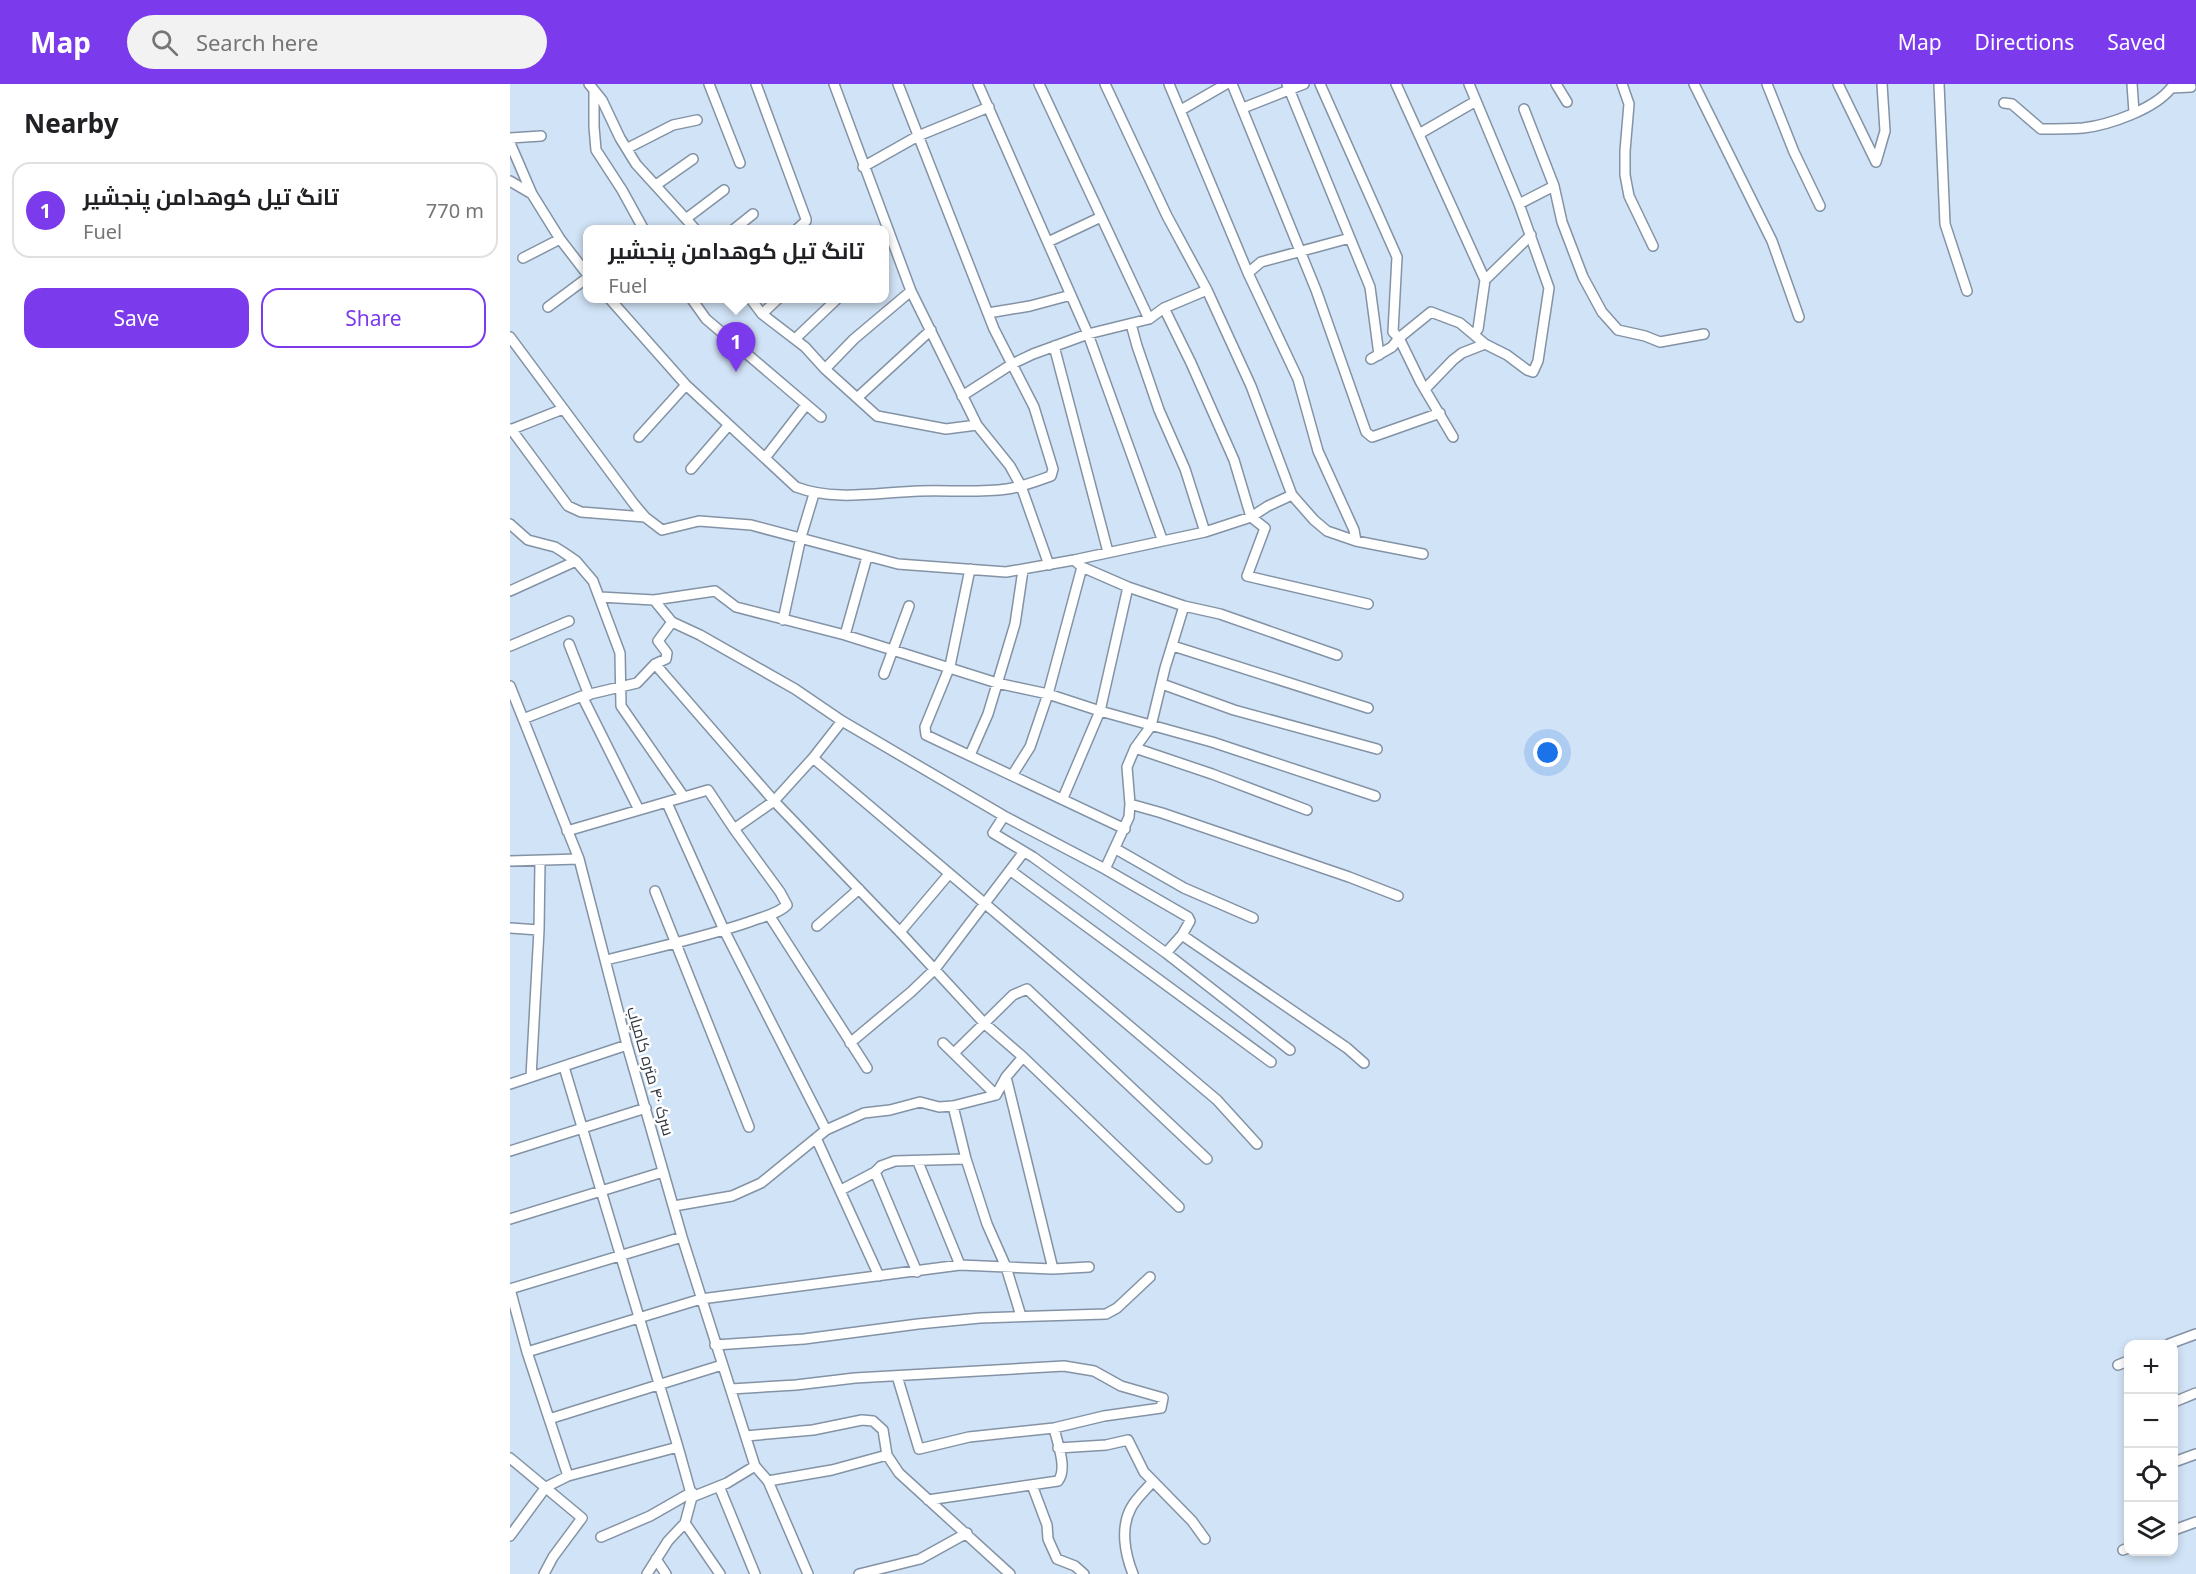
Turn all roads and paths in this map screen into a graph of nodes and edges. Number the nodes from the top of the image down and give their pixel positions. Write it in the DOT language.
graph roads {
  1 [pos="709,84"];
  2 [pos="756,84"];
  3 [pos="834,84"];
  4 [pos="898,84"];
  5 [pos="978,84"];
  6 [pos="1039,84"];
  7 [pos="1105,84"];
  8 [pos="1169,84"];
  9 [pos="1226,84"];
  10 [pos="1232,84"];
  11 [pos="1304,84"];
  12 [pos="1320,84"];
  13 [pos="1396,84"];
  14 [pos="1469,84"];
  15 [pos="1556,84"];
  16 [pos="1622,84"];
  17 [pos="1694,84"];
  18 [pos="1767,84"];
  19 [pos="1838,84"];
  20 [pos="1882,84"];
  21 [pos="1939,84"];
  22 [pos="2132,84"];
  23 [pos="1289,87"];
  24 [pos="592,88"];
  25 [pos="2191,89"];
  26 [pos="1476,101"];
  27 [pos="1567,102"];
  28 [pos="2004,103"];
  29 [pos="989,107"];
  30 [pos="1243,108"];
  31 [pos="1524,109"];
  32 [pos="1181,110"];
  33 [pos="2134,112"];
  34 [pos="697,120"];
  35 [pos="1419,134"];
  36 [pos="541,136"];
  37 [pos="918,136"];
  38 [pos="510,138"];
  39 [pos="510,143"];
  40 [pos="628,148"];
  41 [pos="693,159"];
  42 [pos="740,163"];
  43 [pos="863,167"];
  44 [pos="510,181"];
  45 [pos="656,185"];
  46 [pos="1554,186"];
  47 [pos="724,190"];
  48 [pos="532,194"];
  49 [pos="1519,204"];
  50 [pos="1820,206"];
  51 [pos="753,214"];
  52 [pos="1101,217"];
  53 [pos="687,218"];
  54 [pos="641,225"];
  55 [pos="692,225"];
  56 [pos="739,225"];
  57 [pos="802,225"];
  58 [pos="885,225"];
  59 [pos="889,234"];
  60 [pos="1531,235"];
  61 [pos="1350,238"];
  62 [pos="560,239"];
  63 [pos="1048,242"];
  64 [pos="1653,246"];
  65 [pos="1300,251"];
  66 [pos="523,258"];
  67 [pos="583,269"];
  68 [pos="1248,273"];
  69 [pos="583,280"];
  70 [pos="1485,280"];
  71 [pos="1207,290"];
  72 [pos="911,291"];
  73 [pos="1967,291"];
  74 [pos="1071,295"];
  75 [pos="613,303"];
  76 [pos="695,303"];
  77 [pos="754,303"];
  78 [pos="774,303"];
  79 [pos="833,303"];
  80 [pos="548,307"];
  81 [pos="1164,308"];
  82 [pos="988,313"];
  83 [pos="762,314"];
  84 [pos="1798,317"];
  85 [pos="1149,319"];
  86 [pos="1131,324"];
  87 [pos="931,330"];
  88 [pos="1088,334"];
  89 [pos="1474,334"];
  90 [pos="1704,334"];
  91 [pos="510,337"];
  92 [pos="1400,338"];
  93 [pos="795,339"];
  94 [pos="1485,344"];
  95 [pos="1054,346"];
  96 [pos="1012,364"];
  97 [pos="825,369"];
  98 [pos="686,385"];
  99 [pos="1425,389"];
  100 [pos="962,396"];
  101 [pos="857,398"];
  102 [pos="806,405"];
  103 [pos="563,409"];
  104 [pos="1440,412"];
  105 [pos="821,417"];
  106 [pos="978,425"];
  107 [pos="728,426"];
  108 [pos="511,430"];
  109 [pos="639,437"];
  110 [pos="1453,437"];
  111 [pos="765,458"];
  112 [pos="691,469"];
  113 [pos="1021,486"];
  114 [pos="814,494"];
  115 [pos="1292,495"];
  116 [pos="1251,517"];
  117 [pos="645,518"];
  118 [pos="510,524"];
  119 [pos="1204,532"];
  120 [pos="801,537"];
  121 [pos="1162,539"];
  122 [pos="1356,541"];
  123 [pos="1108,552"];
  124 [pos="1423,554"];
  125 [pos="867,556"];
  126 [pos="1074,560"];
  127 [pos="576,561"];
  128 [pos="1048,565"];
  129 [pos="1082,567"];
  130 [pos="970,569"];
  131 [pos="1023,570"];
  132 [pos="1128,587"];
  133 [pos="510,591"];
  134 [pos="600,597"];
  135 [pos="654,600"];
  136 [pos="1368,604"];
  137 [pos="909,606"];
  138 [pos="1184,606"];
  139 [pos="783,620"];
  140 [pos="569,621"];
  141 [pos="672,622"];
  142 [pos="845,635"];
  143 [pos="569,644"];
  144 [pos="510,646"];
  145 [pos="1173,646"];
  146 [pos="893,650"];
  147 [pos="1337,655"];
  148 [pos="656,664"];
  149 [pos="950,666"];
  150 [pos="884,674"];
  151 [pos="998,682"];
  152 [pos="1162,684"];
  153 [pos="510,686"];
  154 [pos="621,688"];
  155 [pos="1048,694"];
  156 [pos="586,696"];
  157 [pos="1368,708"];
  158 [pos="1100,711"];
  159 [pos="523,719"];
  160 [pos="842,721"];
  161 [pos="1151,726"];
  162 [pos="1135,748"];
  163 [pos="1377,749"];
  164 [pos="970,755"];
  165 [pos="813,758"];
  166 [pos="1013,774"];
  167 [pos="1375,796"];
  168 [pos="684,797"];
  169 [pos="1063,798"];
  170 [pos="774,801"];
  171 [pos="667,803"];
  172 [pos="1130,804"];
  173 [pos="639,810"];
  174 [pos="1306,810"];
  175 [pos="1004,816"];
  176 [pos="734,829"];
  177 [pos="1125,829"];
  178 [pos="567,831"];
  179 [pos="1116,849"];
  180 [pos="1023,853"];
  181 [pos="579,860"];
  182 [pos="510,861"];
  183 [pos="540,862"];
  184 [pos="1106,869"];
  185 [pos="1011,871"];
  186 [pos="949,874"];
  187 [pos="859,889"];
  188 [pos="655,891"];
  189 [pos="1398,896"];
  190 [pos="985,904"];
  191 [pos="769,915"];
  192 [pos="1253,918"];
  193 [pos="817,926"];
  194 [pos="510,928"];
  195 [pos="539,930"];
  196 [pos="724,930"];
  197 [pos="900,932"];
  198 [pos="1182,935"];
  199 [pos="676,943"];
  200 [pos="1166,953"];
  201 [pos="606,960"];
  202 [pos="935,969"];
  203 [pos="985,1024"];
  204 [pos="850,1042"];
  205 [pos="943,1043"];
  206 [pos="627,1045"];
  207 [pos="1290,1050"];
  208 [pos="954,1053"];
  209 [pos="1023,1057"];
  210 [pos="1271,1062"];
  211 [pos="1364,1064"];
  212 [pos="564,1067"];
  213 [pos="867,1068"];
  214 [pos="531,1077"];
  215 [pos="1006,1077"];
  216 [pos="510,1084"];
  217 [pos="996,1095"];
  218 [pos="953,1106"];
  219 [pos="646,1108"];
  220 [pos="749,1127"];
  221 [pos="583,1128"];
  222 [pos="826,1130"];
  223 [pos="816,1138"];
  224 [pos="1257,1144"];
  225 [pos="510,1151"];
  226 [pos="966,1159"];
  227 [pos="1207,1159"];
  228 [pos="918,1162"];
  229 [pos="663,1172"];
  230 [pos="875,1172"];
  231 [pos="841,1190"];
  232 [pos="602,1191"];
  233 [pos="674,1206"];
  234 [pos="1179,1207"];
  235 [pos="510,1219"];
  236 [pos="682,1237"];
  237 [pos="621,1256"];
  238 [pos="960,1265"];
  239 [pos="1006,1267"];
  240 [pos="1089,1267"];
  241 [pos="1053,1269"];
  242 [pos="917,1272"];
  243 [pos="879,1276"];
  244 [pos="1150,1277"];
  245 [pos="510,1289"];
  246 [pos="701,1299"];
  247 [pos="1021,1316"];
  248 [pos="639,1317"];
  249 [pos="2196,1334"];
  250 [pos="2178,1341"];
  251 [pos="716,1345"];
  252 [pos="527,1352"];
  253 [pos="2124,1363"];
  254 [pos="722,1365"];
  255 [pos="2118,1365"];
  256 [pos="897,1376"];
  257 [pos="659,1384"];
  258 [pos="731,1389"];
  259 [pos="2196,1393"];
  260 [pos="2178,1400"];
  261 [pos="549,1419"];
  262 [pos="1054,1428"];
  263 [pos="746,1436"];
  264 [pos="678,1447"];
  265 [pos="1058,1448"];
  266 [pos="2196,1454"];
  267 [pos="887,1455"];
  268 [pos="510,1458"];
  269 [pos="2178,1461"];
  270 [pos="755,1466"];
  271 [pos="568,1476"];
  272 [pos="768,1481"];
  273 [pos="1153,1481"];
  274 [pos="1032,1485"];
  275 [pos="719,1486"];
  276 [pos="546,1487"];
  277 [pos="692,1494"];
  278 [pos="928,1500"];
  279 [pos="2196,1522"];
  280 [pos="685,1523"];
  281 [pos="2178,1529"];
  282 [pos="967,1533"];
  283 [pos="510,1536"];
  284 [pos="601,1537"];
  285 [pos="1205,1539"];
  286 [pos="656,1559"];
  287 [pos="544,1574"];
  288 [pos="647,1574"];
  289 [pos="666,1574"];
  290 [pos="720,1574"];
  291 [pos="755,1574"];
  292 [pos="808,1574"];
  293 [pos="859,1574"];
  294 [pos="1010,1574"];
  295 [pos="1084,1574"];
  296 [pos="1133,1574"];
  1 -- 42 [label="street"];
  2 -- 57 [label="street"];
  3 -- 43 [label="street"];
  4 -- 37 [label="street"];
  5 -- 29 [label="street"];
  6 -- 52 [label="street"];
  7 -- 71 [label="street"];
  8 -- 32 [label="street"];
  9 -- 32 [label="street"];
  10 -- 30 [label="street"];
  11 -- 23 [label="street"];
  12 -- 92 [label="street"];
  13 -- 35 [label="street"];
  14 -- 26 [label="street"];
  15 -- 27 [label="street"];
  16 -- 64 [label="street"];
  17 -- 84 [label="street"];
  18 -- 50 [label="street"];
  19 -- 20 [label="street"];
  21 -- 73 [label="street"];
  22 -- 33 [label="street"];
  23 -- 30 [label="street"];
  23 -- 61 [label="street"];
  24 -- 40 [label="street"];
  24 -- 54 [label="street"];
  25 -- 33 [label="street"];
  26 -- 35 [label="street"];
  26 -- 49 [label="street"];
  28 -- 33 [label="street"];
  29 -- 37 [label="street"];
  29 -- 63 [label="street"];
  30 -- 65 [label="street"];
  31 -- 46 [label="street"];
  32 -- 68 [label="street"];
  34 -- 40 [label="street"];
  35 -- 70 [label="street"];
  36 -- 38 [label="street"];
  37 -- 43 [label="street"];
  37 -- 82 [label="street"];
  39 -- 48 [label="street"];
  40 -- 45 [label="street"];
  41 -- 45 [label="street"];
  43 -- 58 [label="street"];
  44 -- 48 [label="street"];
  45 -- 53 [label="street"];
  46 -- 49 [label="street"];
  46 -- 90 [label="street"];
  47 -- 53 [label="street"];
  48 -- 62 [label="street"];
  49 -- 60 [label="street"];
  51 -- 56 [label="street"];
  52 -- 63 [label="street"];
  52 -- 85 [label="street"];
  53 -- 55 [label="street"];
  59 -- 72 [label="street"];
  60 -- 70 [label="street"];
  60 -- 94 [label="street"];
  61 -- 65 [label="street"];
  61 -- 92 [label="street"];
  62 -- 66 [label="street"];
  62 -- 67 [label="street"];
  63 -- 74 [label="street"];
  65 -- 68 [label="street"];
  65 -- 104 [label="street"];
  68 -- 122 [label="street"];
  69 -- 80 [label="street"];
  70 -- 89 [label="street"];
  71 -- 81 [label="street"];
  71 -- 115 [label="street"];
  72 -- 87 [label="street"];
  72 -- 97 [label="street"];
  74 -- 82 [label="street"];
  74 -- 88 [label="street"];
  75 -- 98 [label="street"];
  76 -- 102 [label="street"];
  77 -- 83 [label="street"];
  78 -- 83 [label="street"];
  79 -- 93 [label="street"];
  81 -- 85 [label="street"];
  81 -- 116 [label="street"];
  82 -- 96 [label="street"];
  83 -- 93 [label="street"];
  85 -- 86 [label="street"];
  86 -- 88 [label="street"];
  86 -- 119 [label="street"];
  87 -- 100 [label="street"];
  87 -- 101 [label="street"];
  88 -- 95 [label="street"];
  88 -- 121 [label="street"];
  89 -- 92 [label="street"];
  89 -- 94 [label="street"];
  91 -- 103 [label="street"];
  92 -- 99 [label="street"];
  93 -- 97 [label="street"];
  94 -- 99 [label="street"];
  95 -- 96 [label="street"];
  95 -- 123 [label="street"];
  96 -- 100 [label="street"];
  96 -- 113 [label="street"];
  97 -- 101 [label="street"];
  98 -- 107 [label="street"];
  98 -- 109 [label="street"];
  99 -- 104 [label="street"];
  100 -- 106 [label="street"];
  101 -- 106 [label="street"];
  102 -- 105 [label="street"];
  102 -- 111 [label="street"];
  103 -- 108 [label="street"];
  103 -- 117 [label="street"];
  104 -- 110 [label="street"];
  106 -- 113 [label="street"];
  107 -- 111 [label="street"];
  107 -- 112 [label="street"];
  108 -- 117 [label="street"];
  111 -- 114 [label="street"];
  113 -- 114 [label="street"];
  113 -- 128 [label="street"];
  114 -- 120 [label="street"];
  115 -- 116 [label="street"];
  115 -- 122 [label="street"];
  116 -- 119 [label="street"];
  116 -- 136 [label="street"];
  117 -- 120 [label="street"];
  118 -- 127 [label="street"];
  119 -- 121 [label="street"];
  120 -- 125 [label="street"];
  120 -- 139 [label="street"];
  121 -- 123 [label="street"];
  122 -- 124 [label="street"];
  123 -- 126 [label="street"];
  125 -- 130 [label="street"];
  125 -- 142 [label="street"];
  126 -- 128 [label="street"];
  126 -- 129 [label="street"];
  127 -- 133 [label="street"];
  127 -- 134 [label="street"];
  128 -- 131 [label="street"];
  129 -- 132 [label="street"];
  129 -- 155 [label="street"];
  130 -- 131 [label="street"];
  130 -- 149 [label="street"];
  131 -- 151 [label="street"];
  132 -- 138 [label="street"];
  132 -- 158 [label="street"];
  134 -- 135 [label="street"];
  134 -- 154 [label="street"];
  135 -- 139 [label="street"];
  135 -- 141 [label="street"];
  137 -- 146 [label="street"];
  138 -- 145 [label="street"];
  138 -- 147 [label="street"];
  139 -- 142 [label="street"];
  140 -- 144 [label="street"];
  141 -- 148 [label="street"];
  141 -- 160 [label="street"];
  142 -- 146 [label="street"];
  143 -- 156 [label="street"];
  145 -- 152 [label="street"];
  145 -- 157 [label="street"];
  146 -- 149 [label="street"];
  146 -- 150 [label="street"];
  148 -- 154 [label="street"];
  148 -- 170 [label="street"];
  149 -- 151 [label="street"];
  149 -- 164 [label="street"];
  151 -- 155 [label="street"];
  151 -- 164 [label="street"];
  152 -- 161 [label="street"];
  152 -- 163 [label="street"];
  153 -- 159 [label="street, سرک ۴۰ متره کامیاب"];
  154 -- 156 [label="street"];
  154 -- 168 [label="street"];
  155 -- 158 [label="street"];
  155 -- 166 [label="street"];
  156 -- 159 [label="street"];
  156 -- 173 [label="street"];
  158 -- 161 [label="street"];
  158 -- 169 [label="street"];
  159 -- 178 [label="street, سرک ۴۰ متره کامیاب"];
  160 -- 165 [label="street"];
  160 -- 175 [label="street"];
  161 -- 162 [label="street"];
  161 -- 167 [label="street"];
  162 -- 172 [label="street"];
  162 -- 174 [label="street"];
  164 -- 166 [label="street"];
  165 -- 170 [label="street"];
  165 -- 186 [label="street"];
  166 -- 169 [label="street"];
  168 -- 171 [label="street"];
  168 -- 176 [label="street"];
  169 -- 177 [label="street"];
  170 -- 176 [label="street"];
  170 -- 187 [label="street"];
  171 -- 173 [label="street"];
  171 -- 196 [label="street"];
  172 -- 177 [label="street"];
  172 -- 189 [label="street"];
  173 -- 178 [label="street"];
  175 -- 180 [label="street"];
  175 -- 184 [label="street"];
  176 -- 191 [label="street"];
  177 -- 179 [label="street"];
  178 -- 181 [label="street, سرک ۴۰ متره کامیاب"];
  179 -- 184 [label="street"];
  179 -- 192 [label="street"];
  180 -- 185 [label="street"];
  180 -- 200 [label="street"];
  181 -- 183 [label="street"];
  181 -- 201 [label="street, سرک ۴۰ متره کامیاب"];
  182 -- 183 [label="street"];
  183 -- 195 [label="street"];
  184 -- 198 [label="street"];
  185 -- 190 [label="street"];
  185 -- 210 [label="street"];
  186 -- 190 [label="street"];
  186 -- 197 [label="street"];
  187 -- 193 [label="street"];
  187 -- 197 [label="street"];
  188 -- 199 [label="street"];
  190 -- 202 [label="street"];
  190 -- 224 [label="street"];
  191 -- 196 [label="street"];
  191 -- 204 [label="street"];
  194 -- 195 [label="street"];
  195 -- 214 [label="street"];
  196 -- 199 [label="street"];
  196 -- 222 [label="street"];
  197 -- 202 [label="street"];
  198 -- 200 [label="street"];
  198 -- 211 [label="street"];
  199 -- 201 [label="street"];
  199 -- 220 [label="street"];
  200 -- 207 [label="street"];
  201 -- 206 [label="street, سرک ۴۰ متره کامیاب"];
  202 -- 203 [label="street"];
  202 -- 204 [label="street"];
  203 -- 208 [label="street"];
  203 -- 209 [label="street"];
  203 -- 227 [label="street"];
  204 -- 213 [label="street"];
  205 -- 208 [label="street"];
  206 -- 212 [label="street"];
  206 -- 219 [label="street, سرک ۴۰ متره کامیاب"];
  208 -- 217 [label="street"];
  209 -- 215 [label="street"];
  209 -- 234 [label="street"];
  212 -- 214 [label="street"];
  212 -- 221 [label="street"];
  214 -- 216 [label="street"];
  215 -- 217 [label="street"];
  215 -- 241 [label="street"];
  217 -- 218 [label="street"];
  218 -- 222 [label="street"];
  218 -- 226 [label="street"];
  219 -- 221 [label="street"];
  219 -- 229 [label="street, سرک ۴۰ متره کامیاب"];
  221 -- 225 [label="street"];
  221 -- 232 [label="street"];
  222 -- 223 [label="street"];
  223 -- 231 [label="street"];
  223 -- 233 [label="street"];
  226 -- 228 [label="street"];
  226 -- 239 [label="street"];
  228 -- 230 [label="street"];
  228 -- 238 [label="street"];
  229 -- 232 [label="street"];
  229 -- 233 [label="street, سرک ۴۰ متره کامیاب"];
  230 -- 231 [label="street"];
  230 -- 242 [label="street"];
  231 -- 243 [label="street"];
  232 -- 235 [label="street"];
  232 -- 237 [label="street"];
  233 -- 236 [label="street, سرک ۴۰ متره کامیاب"];
  236 -- 237 [label="street"];
  236 -- 246 [label="street, سرک ۴۰ متره کامیاب"];
  237 -- 245 [label="street"];
  237 -- 248 [label="street"];
  238 -- 239 [label="street"];
  238 -- 242 [label="street"];
  239 -- 241 [label="street"];
  239 -- 247 [label="street"];
  240 -- 241 [label="street"];
  242 -- 243 [label="street"];
  243 -- 246 [label="street"];
  244 -- 247 [label="street"];
  245 -- 252 [label="street"];
  246 -- 248 [label="street"];
  246 -- 251 [label="street, سرک ۴۰ متره کامیاب"];
  247 -- 251 [label="street"];
  248 -- 252 [label="street"];
  248 -- 257 [label="street"];
  249 -- 250 [label="street"];
  251 -- 254 [label="street, سرک ۴۰ متره کامیاب"];
  252 -- 261 [label="street"];
  253 -- 255 [label="street"];
  254 -- 257 [label="street"];
  254 -- 258 [label="street, سرک ۴۰ متره کامیاب"];
  256 -- 258 [label="street"];
  256 -- 262 [label="street"];
  256 -- 262 [label="street"];
  257 -- 261 [label="street"];
  257 -- 264 [label="street"];
  258 -- 263 [label="street, سرک ۴۰ متره کامیاب"];
  259 -- 260 [label="street"];
  261 -- 271 [label="street"];
  262 -- 265 [label="street"];
  263 -- 267 [label="street"];
  263 -- 270 [label="street, سرک ۴۰ متره کامیاب"];
  264 -- 271 [label="street"];
  264 -- 277 [label="street"];
  265 -- 273 [label="street"];
  265 -- 274 [label="street"];
  266 -- 269 [label="street"];
  267 -- 272 [label="street"];
  267 -- 278 [label="street"];
  268 -- 276 [label="street"];
  270 -- 272 [label="street"];
  270 -- 275 [label="street"];
  271 -- 276 [label="street"];
  272 -- 292 [label="street"];
  273 -- 285 [label="street"];
  273 -- 296 [label="street"];
  274 -- 278 [label="street"];
  274 -- 295 [label="street"];
  275 -- 277 [label="street"];
  275 -- 291 [label="street"];
  276 -- 283 [label="street"];
  276 -- 287 [label="street"];
  277 -- 280 [label="street"];
  277 -- 284 [label="street"];
  278 -- 282 [label="street"];
  279 -- 281 [label="street"];
  280 -- 286 [label="street"];
  280 -- 290 [label="street"];
  282 -- 293 [label="street"];
  282 -- 294 [label="street"];
  286 -- 288 [label="street"];
  286 -- 289 [label="street"];
}
